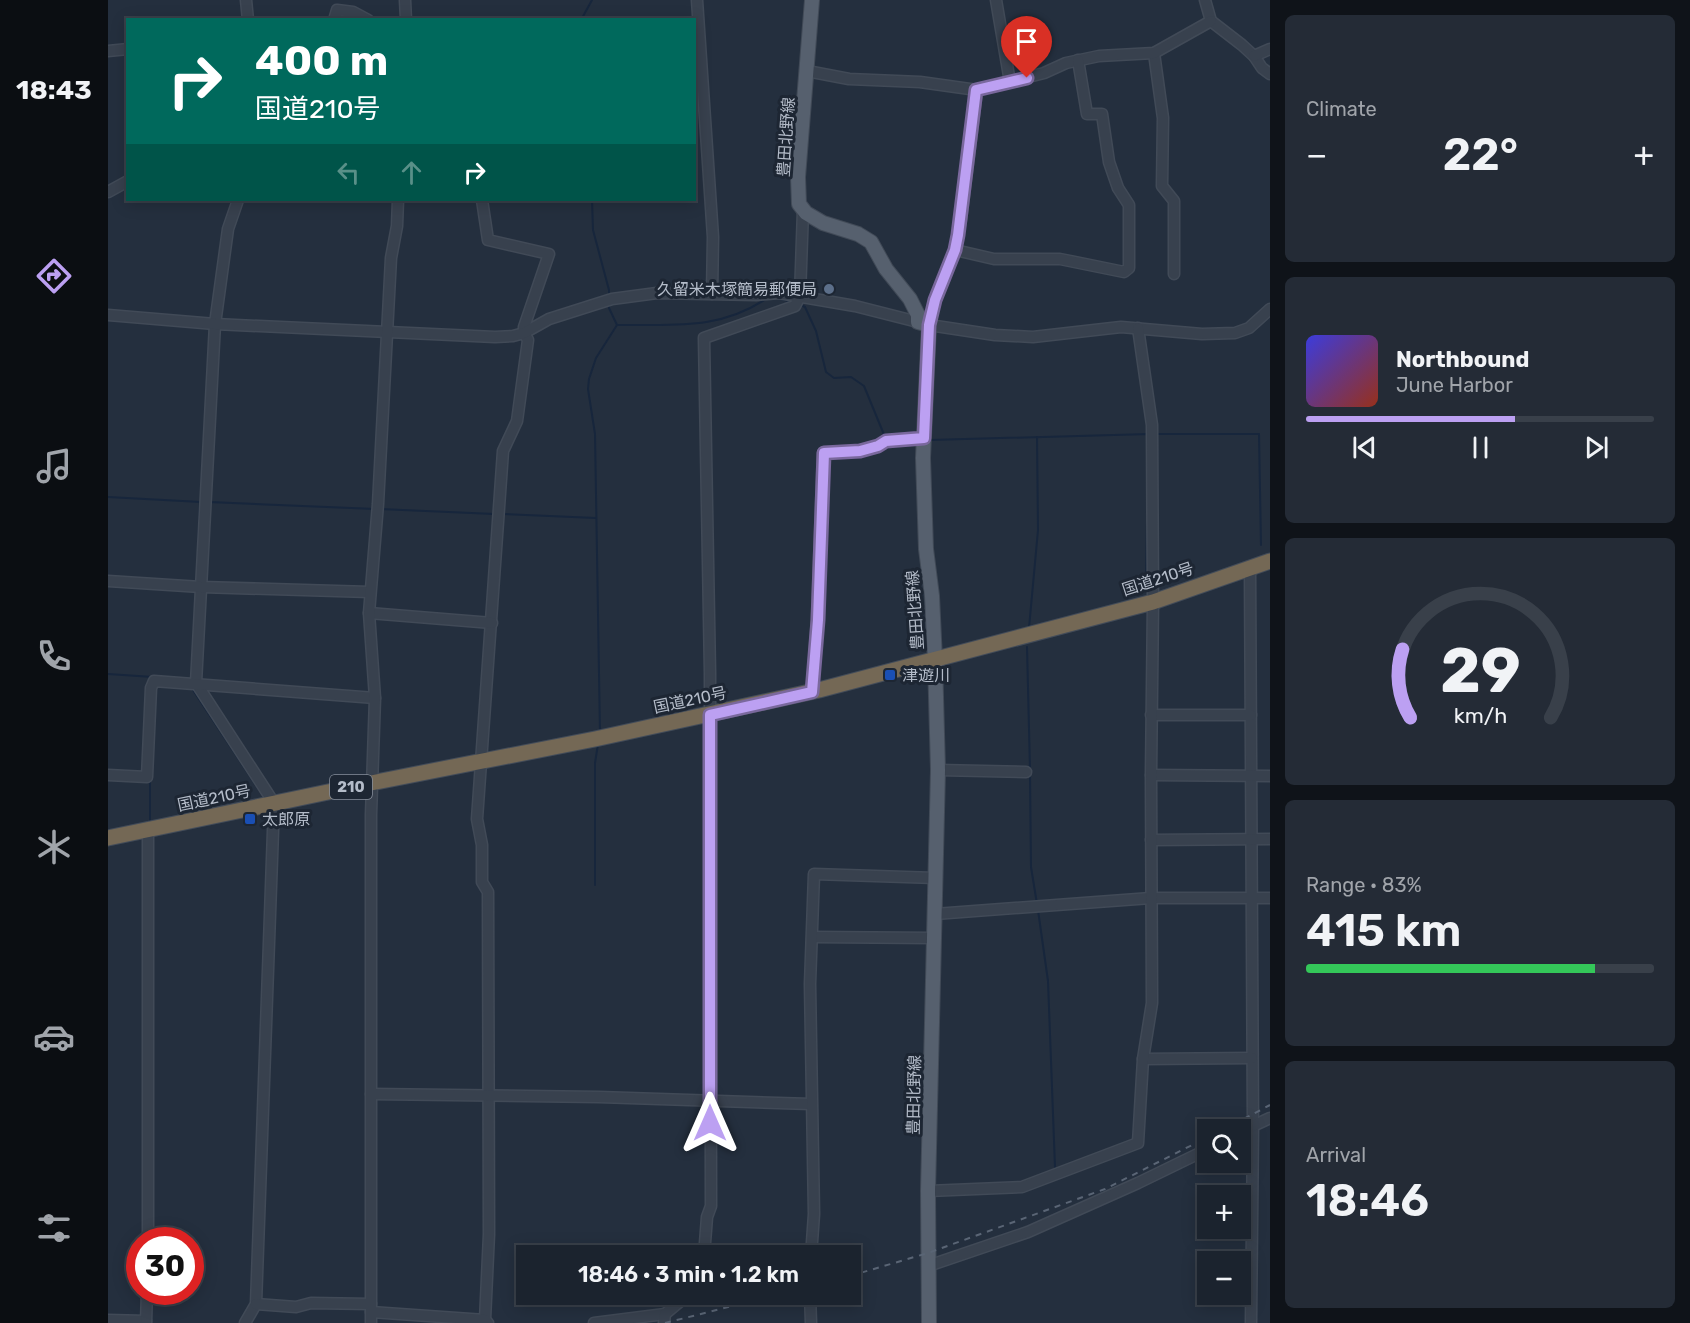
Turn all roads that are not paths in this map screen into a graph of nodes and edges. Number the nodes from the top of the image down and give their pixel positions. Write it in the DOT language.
graph roads {
  1 [pos="246,0"];
  2 [pos="405,0"];
  3 [pos="697,0"];
  4 [pos="812,0"];
  5 [pos="996,0"];
  6 [pos="1205,0"];
  7 [pos="248,18"];
  8 [pos="335,18"];
  9 [pos="364,18"];
  10 [pos="406,18"];
  11 [pos="1211,21"];
  12 [pos="126,49"];
  13 [pos="1270,49"];
  14 [pos="108,51"];
  15 [pos="1154,53"];
  16 [pos="1254,56"];
  17 [pos="1078,60"];
  18 [pos="807,71"];
  19 [pos="1270,74"];
  20 [pos="1010,82"];
  21 [pos="976,90"];
  22 [pos="126,182"];
  23 [pos="108,192"];
  24 [pos="238,201"];
  25 [pos="398,201"];
  26 [pos="482,201"];
  27 [pos="803,210"];
  28 [pos="955,250"];
  29 [pos="1174,274"];
  30 [pos="712,294"];
  31 [pos="800,296"];
  32 [pos="1270,309"];
  33 [pos="108,315"];
  34 [pos="215,324"];
  35 [pos="924,324"];
  36 [pos="1138,328"];
  37 [pos="387,331"];
  38 [pos="524,333"];
  39 [pos="924,438"];
  40 [pos="1270,561"];
  41 [pos="1250,567"];
  42 [pos="108,581"];
  43 [pos="201,587"];
  44 [pos="370,591"];
  45 [pos="1153,602"];
  46 [pos="369,613"];
  47 [pos="492,623"];
  48 [pos="935,660"];
  49 [pos="196,683"];
  50 [pos="812,692"];
  51 [pos="375,698"];
  52 [pos="710,715"];
  53 [pos="1151,715"];
  54 [pos="1251,715"];
  55 [pos="482,760"];
  56 [pos="938,770"];
  57 [pos="1026,772"];
  58 [pos="108,775"];
  59 [pos="1150,775"];
  60 [pos="1251,775"];
  61 [pos="1270,776"];
  62 [pos="371,783"];
  63 [pos="274,802"];
  64 [pos="148,830"];
  65 [pos="108,838"];
  66 [pos="1251,839"];
  67 [pos="1270,839"];
  68 [pos="1151,840"];
  69 [pos="936,878"];
  70 [pos="1151,898"];
  71 [pos="1251,898"];
  72 [pos="1270,898"];
  73 [pos="935,914"];
  74 [pos="813,937"];
  75 [pos="934,939"];
  76 [pos="1252,1058"];
  77 [pos="1143,1059"];
  78 [pos="371,1094"];
  79 [pos="489,1095"];
  80 [pos="710,1102"];
  81 [pos="811,1104"];
  82 [pos="1270,1118"];
  83 [pos="1253,1126"];
  84 [pos="1197,1154"];
  85 [pos="928,1191"];
  86 [pos="148,1227"];
  87 [pos="705,1245"];
  88 [pos="812,1245"];
  89 [pos="928,1266"];
  90 [pos="256,1304"];
  91 [pos="147,1305"];
  92 [pos="678,1305"];
  93 [pos="810,1305"];
  94 [pos="371,1313"];
  95 [pos="664,1319"];
  96 [pos="108,1320"];
  97 [pos="146,1322"];
  98 [pos="487,1322"];
  99 [pos="245,1323"];
  100 [pos="594,1323"];
  101 [pos="811,1323"];
  102 [pos="929,1323"];
  103 [pos="1251,1323"];
  1 -- 7 [label="street"];
  2 -- 10 [label="street"];
  3 -- 30 [label="street"];
  4 -- 18 [label="main road, 豊田北野線"];
  5 -- 20 [label="street"];
  6 -- 11 [label="street"];
  8 -- 9 [label="street"];
  11 -- 15 [label="street"];
  11 -- 16 [label="street"];
  12 -- 14 [label="street"];
  13 -- 16 [label="street"];
  15 -- 17 [label="street"];
  15 -- 29 [label="street"];
  16 -- 19 [label="street"];
  17 -- 20 [label="street"];
  17 -- 28 [label="street"];
  18 -- 21 [label="street"];
  18 -- 27 [label="main road, 豊田北野線"];
  20 -- 21 [label="street"];
  21 -- 28 [label="street"];
  22 -- 23 [label="street"];
  24 -- 34 [label="street"];
  25 -- 37 [label="street"];
  26 -- 38 [label="street"];
  27 -- 31 [label="street"];
  27 -- 35 [label="main road, 豊田北野線"];
  28 -- 35 [label="street"];
  30 -- 31 [label="street"];
  30 -- 38 [label="street"];
  31 -- 35 [label="street"];
  31 -- 52 [label="street"];
  32 -- 36 [label="street"];
  33 -- 34 [label="street"];
  34 -- 37 [label="street"];
  34 -- 43 [label="street"];
  35 -- 36 [label="street"];
  35 -- 39 [label="main road, 豊田北野線"];
  36 -- 45 [label="street"];
  37 -- 38 [label="street"];
  37 -- 44 [label="street"];
  38 -- 47 [label="street"];
  39 -- 48 [label="main road, 豊田北野線"];
  39 -- 50 [label="street"];
  40 -- 41 [label="highway, 国道210号 / 210"];
  41 -- 45 [label="highway, 国道210号 / 210"];
  41 -- 54 [label="street"];
  42 -- 43 [label="street"];
  43 -- 44 [label="street"];
  43 -- 49 [label="street"];
  44 -- 46 [label="street"];
  45 -- 48 [label="highway, 国道210号 / 210"];
  45 -- 53 [label="street"];
  46 -- 47 [label="street"];
  46 -- 51 [label="street"];
  47 -- 55 [label="street"];
  48 -- 50 [label="highway, 国道210号 / 210"];
  48 -- 56 [label="main road, 豊田北野線"];
  49 -- 51 [label="street"];
  49 -- 58 [label="street"];
  49 -- 63 [label="street"];
  50 -- 52 [label="highway, 国道210号 / 210"];
  51 -- 62 [label="street"];
  52 -- 55 [label="highway, 国道210号 / 210"];
  52 -- 80 [label="street"];
  53 -- 54 [label="street"];
  53 -- 59 [label="street"];
  54 -- 60 [label="street"];
  55 -- 62 [label="highway, 国道210号 / 210"];
  55 -- 79 [label="street"];
  56 -- 57 [label="street"];
  56 -- 69 [label="main road, 豊田北野線"];
  59 -- 60 [label="street"];
  59 -- 68 [label="street"];
  60 -- 61 [label="street"];
  60 -- 66 [label="street"];
  62 -- 63 [label="highway, 国道210号 / 210"];
  62 -- 78 [label="street"];
  63 -- 64 [label="highway, 国道210号 / 210"];
  63 -- 90 [label="street"];
  64 -- 65 [label="highway, 国道210号 / 210"];
  64 -- 86 [label="street"];
  66 -- 67 [label="street"];
  66 -- 68 [label="street"];
  66 -- 71 [label="street"];
  68 -- 70 [label="street"];
  69 -- 73 [label="main road, 豊田北野線"];
  69 -- 74 [label="street"];
  70 -- 71 [label="street"];
  70 -- 73 [label="street"];
  70 -- 77 [label="street"];
  71 -- 72 [label="street"];
  71 -- 76 [label="street"];
  73 -- 75 [label="main road, 豊田北野線"];
  74 -- 75 [label="street"];
  74 -- 81 [label="street"];
  75 -- 85 [label="main road, 豊田北野線"];
  76 -- 77 [label="street"];
  76 -- 83 [label="street"];
  77 -- 85 [label="street"];
  78 -- 79 [label="street"];
  78 -- 94 [label="street"];
  79 -- 80 [label="street"];
  79 -- 98 [label="street"];
  80 -- 81 [label="street"];
  80 -- 87 [label="street"];
  81 -- 88 [label="street"];
  82 -- 83 [label="street"];
  83 -- 103 [label="street"];
  84 -- 89 [label="street"];
  85 -- 89 [label="main road, 豊田北野線"];
  89 -- 102 [label="main road, 豊田北野線"];
  90 -- 94 [label="street"];
  90 -- 99 [label="street"];
  91 -- 97 [label="street"];
  92 -- 95 [label="street"];
  93 -- 101 [label="street"];
  94 -- 98 [label="street"];
  95 -- 100 [label="street"];
  96 -- 97 [label="street"];
}
